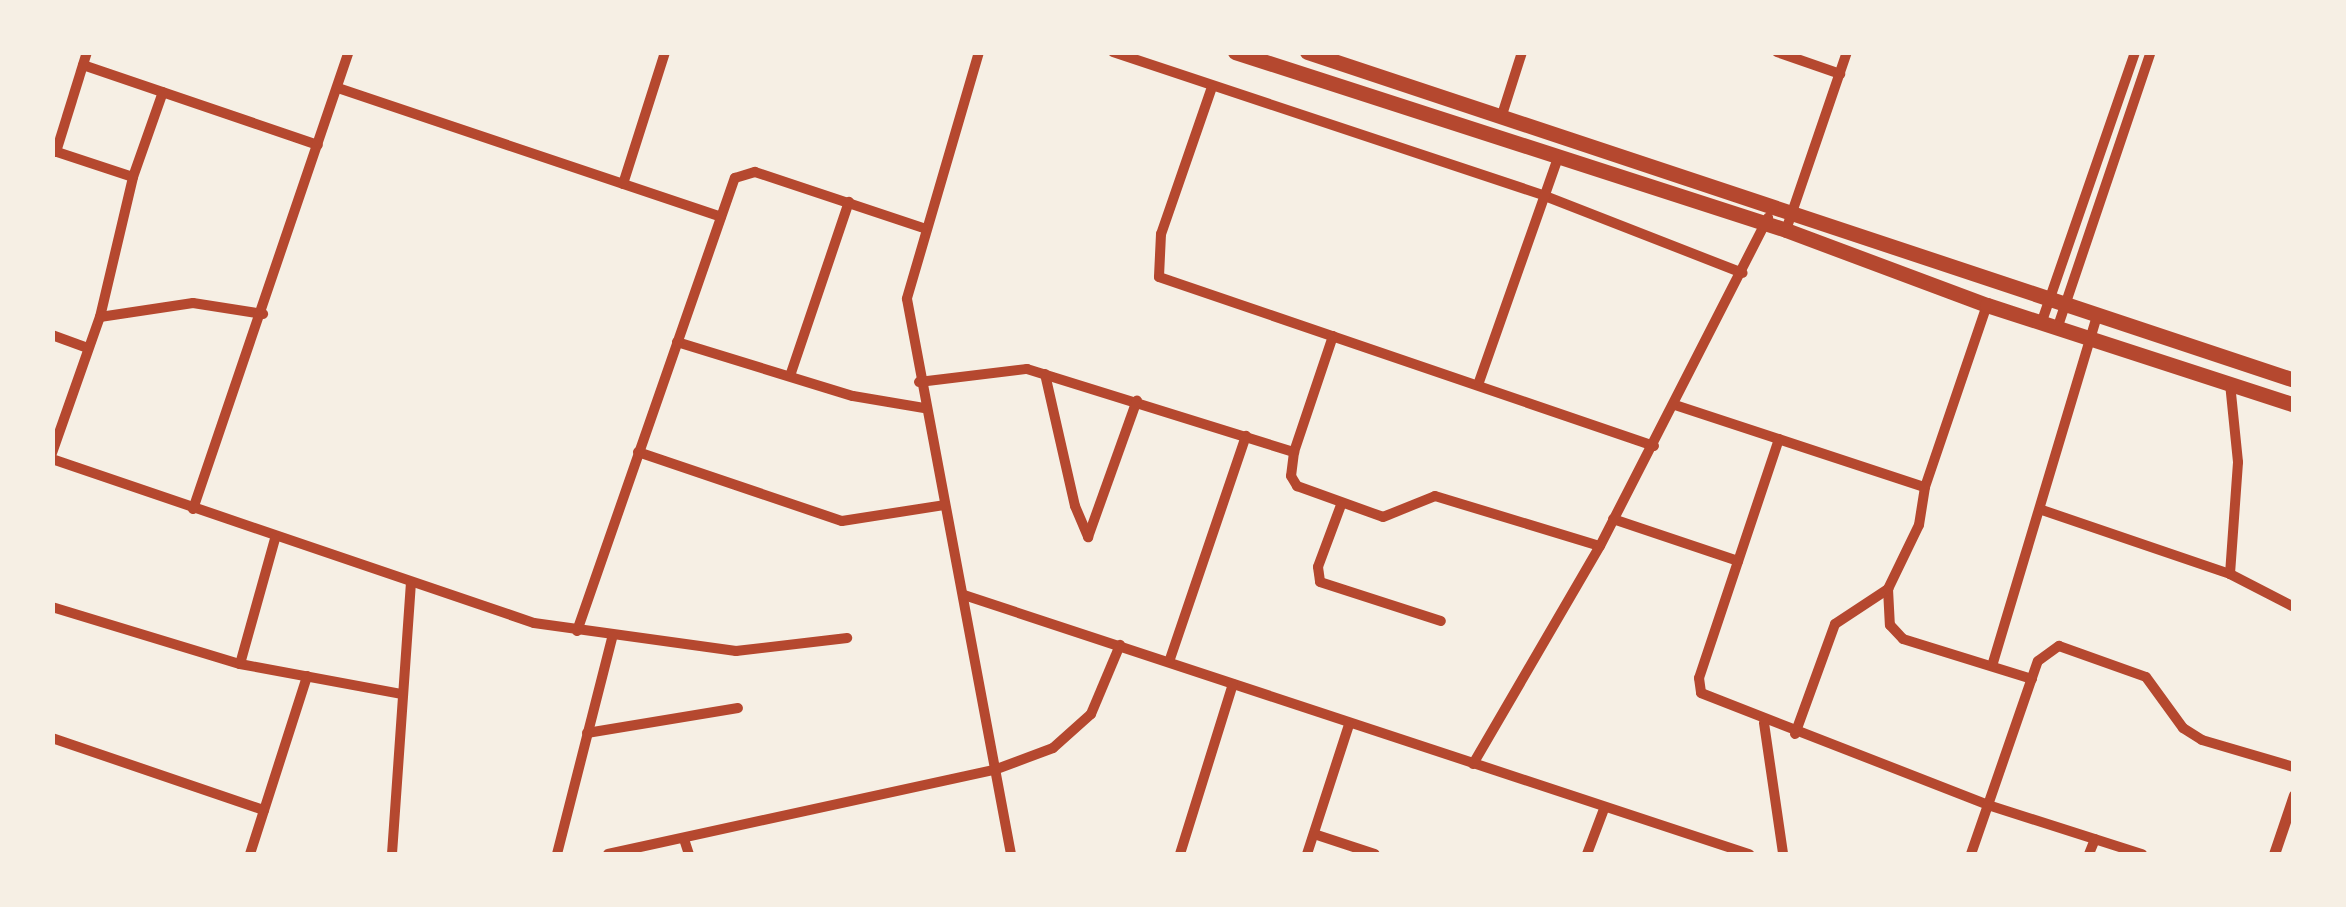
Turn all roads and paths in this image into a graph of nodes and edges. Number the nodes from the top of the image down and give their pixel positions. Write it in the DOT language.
graph roads {
  1 [pos="87,52"];
  2 [pos="349,52"];
  3 [pos="666,52"];
  4 [pos="979,52"];
  5 [pos="1113,52"];
  6 [pos="1235,52"];
  7 [pos="1307,52"];
  8 [pos="1522,52"];
  9 [pos="1777,52"];
  10 [pos="1847,52"];
  11 [pos="2135,52"];
  12 [pos="2151,52"];
  13 [pos="83,65"];
  14 [pos="1840,74"];
  15 [pos="1212,86"];
  16 [pos="338,88"];
  17 [pos="163,92"];
  18 [pos="1501,118"];
  19 [pos="318,145"];
  20 [pos="54,151"];
  21 [pos="1557,161"];
  22 [pos="133,177"];
  23 [pos="623,184"];
  24 [pos="1545,196"];
  25 [pos="849,202"];
  26 [pos="1769,216"];
  27 [pos="721,217"];
  28 [pos="1789,222"];
  29 [pos="923,228"];
  30 [pos="1742,273"];
  31 [pos="2057,302"];
  32 [pos="1988,305"];
  33 [pos="263,314"];
  34 [pos="2097,315"];
  35 [pos="100,317"];
  36 [pos="2050,323"];
  37 [pos="52,336"];
  38 [pos="1333,336"];
  39 [pos="2090,336"];
  40 [pos="677,342"];
  41 [pos="84,347"];
  42 [pos="1044,374"];
  43 [pos="790,376"];
  44 [pos="2294,380"];
  45 [pos="918,382"];
  46 [pos="1480,382"];
  47 [pos="2230,384"];
  48 [pos="1137,400"];
  49 [pos="1676,405"];
  50 [pos="2294,405"];
  51 [pos="924,408"];
  52 [pos="1246,436"];
  53 [pos="1778,440"];
  54 [pos="1654,446"];
  55 [pos="638,452"];
  56 [pos="1294,452"];
  57 [pos="52,456"];
  58 [pos="1925,487"];
  59 [pos="944,505"];
  60 [pos="1341,505"];
  61 [pos="193,509"];
  62 [pos="2042,510"];
  63 [pos="1613,519"];
  64 [pos="275,540"];
  65 [pos="1600,546"];
  66 [pos="1738,561"];
  67 [pos="2230,574"];
  68 [pos="411,585"];
  69 [pos="1888,589"];
  70 [pos="964,595"];
  71 [pos="52,607"];
  72 [pos="2294,607"];
  73 [pos="1441,622"];
  74 [pos="577,631"];
  75 [pos="614,635"];
  76 [pos="847,638"];
  77 [pos="1120,646"];
  78 [pos="1169,662"];
  79 [pos="240,664"];
  80 [pos="1992,666"];
  81 [pos="307,676"];
  82 [pos="2032,679"];
  83 [pos="1233,684"];
  84 [pos="402,694"];
  85 [pos="738,708"];
  86 [pos="1764,723"];
  87 [pos="1349,724"];
  88 [pos="587,734"];
  89 [pos="1794,734"];
  90 [pos="52,738"];
  91 [pos="1473,764"];
  92 [pos="2294,767"];
  93 [pos="994,770"];
  94 [pos="2294,795"];
  95 [pos="1988,805"];
  96 [pos="1604,808"];
  97 [pos="264,810"];
  98 [pos="1314,834"];
  99 [pos="2094,839"];
  100 [pos="684,840"];
  101 [pos="250,854"];
  102 [pos="392,854"];
  103 [pos="556,854"];
  104 [pos="608,854"];
  105 [pos="689,854"];
  106 [pos="1011,854"];
  107 [pos="1180,854"];
  108 [pos="1307,854"];
  109 [pos="1374,854"];
  110 [pos="1586,854"];
  111 [pos="1749,854"];
  112 [pos="1784,854"];
  113 [pos="1971,854"];
  114 [pos="2089,854"];
  115 [pos="2142,854"];
  116 [pos="2274,854"];
  1 -- 13 [label="street"];
  2 -- 16 [label="street"];
  3 -- 23 [label="street"];
  4 -- 29 [label="street"];
  5 -- 15 [label="street"];
  6 -- 21 [label="highway"];
  7 -- 18 [label="highway"];
  8 -- 18 [label="street"];
  9 -- 14 [label="street"];
  10 -- 14 [label="street"];
  11 -- 31 [label="street"];
  12 -- 31 [label="street"];
  13 -- 17 [label="street"];
  13 -- 20 [label="street"];
  14 -- 28 [label="street"];
  15 -- 24 [label="street"];
  15 -- 38 [label="street"];
  16 -- 19 [label="street"];
  16 -- 23 [label="street"];
  17 -- 19 [label="street"];
  17 -- 22 [label="street"];
  18 -- 26 [label="highway"];
  19 -- 33 [label="street"];
  20 -- 22 [label="street"];
  21 -- 24 [label="street"];
  21 -- 26 [label="highway"];
  22 -- 35 [label="street"];
  23 -- 27 [label="street"];
  24 -- 30 [label="street"];
  24 -- 46 [label="street"];
  25 -- 27 [label="street"];
  25 -- 29 [label="street"];
  25 -- 43 [label="street"];
  26 -- 28 [label="highway"];
  26 -- 30 [label="street"];
  27 -- 40 [label="street"];
  28 -- 31 [label="highway"];
  28 -- 32 [label="highway"];
  29 -- 45 [label="street"];
  30 -- 49 [label="street"];
  31 -- 34 [label="highway"];
  31 -- 36 [label="street"];
  31 -- 36 [label="street"];
  32 -- 36 [label="highway"];
  32 -- 58 [label="street"];
  33 -- 35 [label="street"];
  33 -- 61 [label="street"];
  34 -- 39 [label="street"];
  34 -- 44 [label="highway"];
  35 -- 41 [label="street"];
  36 -- 39 [label="highway"];
  37 -- 41 [label="street"];
  38 -- 46 [label="street"];
  38 -- 56 [label="street"];
  39 -- 47 [label="highway"];
  39 -- 62 [label="street"];
  40 -- 43 [label="street"];
  40 -- 55 [label="street"];
  41 -- 57 [label="street"];
  42 -- 45 [label="street"];
  42 -- 48 [label="street"];
  42 -- 48 [label="street"];
  43 -- 51 [label="street"];
  45 -- 51 [label="street"];
  46 -- 54 [label="street"];
  47 -- 50 [label="highway"];
  47 -- 67 [label="street"];
  48 -- 52 [label="street"];
  49 -- 53 [label="street"];
  49 -- 54 [label="street"];
  51 -- 59 [label="street"];
  52 -- 56 [label="street"];
  52 -- 78 [label="street"];
  53 -- 58 [label="street"];
  53 -- 66 [label="street"];
  54 -- 63 [label="street"];
  55 -- 59 [label="street"];
  55 -- 74 [label="street"];
  56 -- 60 [label="street"];
  57 -- 61 [label="street"];
  58 -- 69 [label="street"];
  59 -- 70 [label="street"];
  60 -- 65 [label="street"];
  60 -- 73 [label="street"];
  61 -- 64 [label="street"];
  62 -- 67 [label="street"];
  62 -- 80 [label="street"];
  63 -- 65 [label="street"];
  63 -- 66 [label="street"];
  64 -- 68 [label="street"];
  64 -- 79 [label="street"];
  65 -- 91 [label="street"];
  66 -- 86 [label="street"];
  67 -- 72 [label="street"];
  68 -- 74 [label="street"];
  68 -- 84 [label="street"];
  69 -- 80 [label="street"];
  69 -- 89 [label="street"];
  70 -- 77 [label="street"];
  70 -- 93 [label="street"];
  71 -- 79 [label="street"];
  74 -- 75 [label="street"];
  75 -- 76 [label="street"];
  75 -- 88 [label="street"];
  77 -- 78 [label="street"];
  77 -- 93 [label="street"];
  78 -- 83 [label="street"];
  79 -- 81 [label="street"];
  80 -- 82 [label="street"];
  81 -- 84 [label="street"];
  81 -- 97 [label="street"];
  82 -- 92 [label="street"];
  82 -- 95 [label="street"];
  83 -- 87 [label="street"];
  83 -- 107 [label="street"];
  84 -- 102 [label="street"];
  85 -- 88 [label="street"];
  86 -- 89 [label="street"];
  86 -- 112 [label="street"];
  87 -- 91 [label="street"];
  87 -- 98 [label="street"];
  88 -- 103 [label="street"];
  89 -- 95 [label="street"];
  90 -- 97 [label="street"];
  91 -- 96 [label="street"];
  93 -- 100 [label="street"];
  93 -- 106 [label="street"];
  94 -- 116 [label="street"];
  95 -- 99 [label="street"];
  95 -- 113 [label="street"];
  96 -- 110 [label="street"];
  96 -- 111 [label="street"];
  97 -- 101 [label="street"];
  98 -- 108 [label="street"];
  98 -- 109 [label="street"];
  99 -- 114 [label="street"];
  99 -- 115 [label="street"];
  100 -- 104 [label="street"];
  100 -- 105 [label="street"];
}
